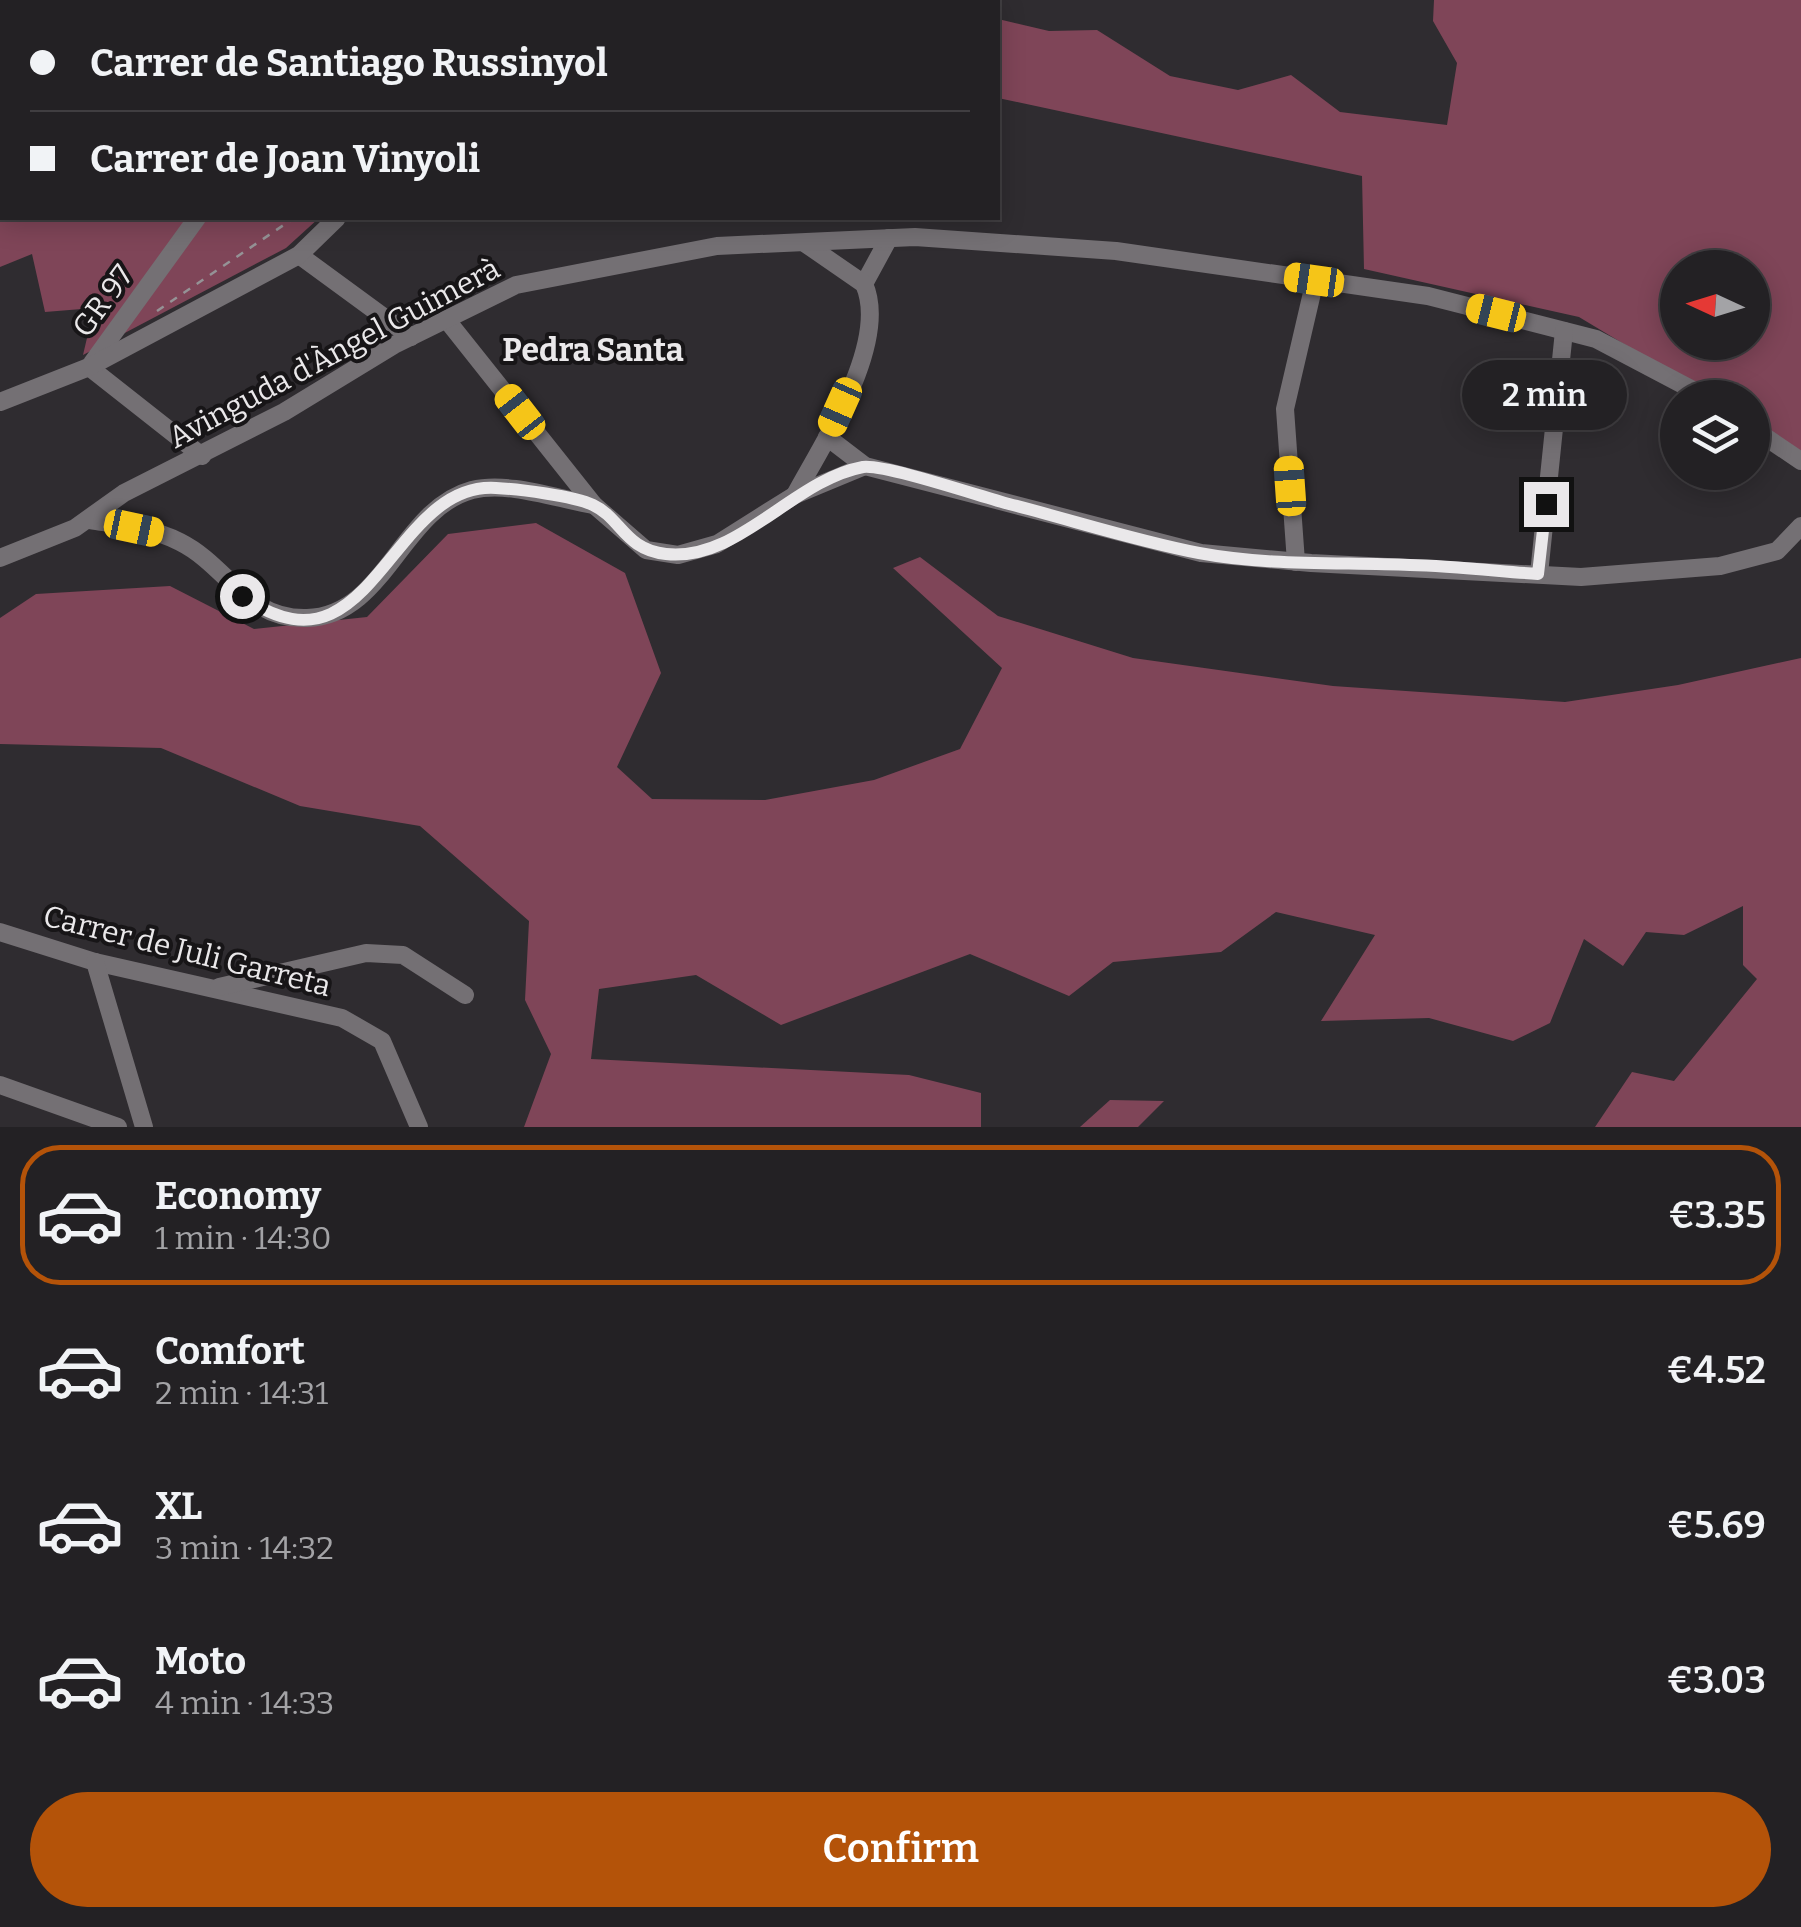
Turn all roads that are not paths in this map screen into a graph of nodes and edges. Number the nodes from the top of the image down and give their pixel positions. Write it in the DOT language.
graph roads {
  1 [pos="196,220"];
  2 [pos="335,220"];
  3 [pos="889,238"];
  4 [pos="805,244"];
  5 [pos="299,255"];
  6 [pos="1314,280"];
  7 [pos="864,284"];
  8 [pos="446,319"];
  9 [pos="1564,330"];
  10 [pos="411,337"];
  11 [pos="89,368"];
  12 [pos="1674,380"];
  13 [pos="0,402"];
  14 [pos="827,437"];
  15 [pos="1770,440"];
  16 [pos="202,456"];
  17 [pos="1801,461"];
  18 [pos="866,466"];
  19 [pos="795,495"];
  20 [pos="594,505"];
  21 [pos="90,520"];
  22 [pos="1801,526"];
  23 [pos="0,558"];
  24 [pos="1296,562"];
  25 [pos="1538,574"];
  26 [pos="0,932"];
  27 [pos="95,962"];
  28 [pos="214,989"];
  29 [pos="465,995"];
  30 [pos="0,1085"];
  31 [pos="118,1127"];
  32 [pos="144,1127"];
  33 [pos="419,1127"];
  1 -- 11 [label="street, GR 97"];
  2 -- 5 [label="street"];
  3 -- 4 [label="street, Avinguda d'Àngel Guimerà"];
  3 -- 6 [label="street, Avinguda d'Àngel Guimerà"];
  3 -- 7 [label="street"];
  4 -- 7 [label="street"];
  4 -- 8 [label="street, Avinguda d'Àngel Guimerà"];
  5 -- 10 [label="street"];
  5 -- 11 [label="street"];
  6 -- 9 [label="street, Avinguda d'Àngel Guimerà"];
  6 -- 24 [label="street"];
  7 -- 14 [label="street"];
  8 -- 10 [label="street, Avinguda d'Àngel Guimerà"];
  8 -- 20 [label="street"];
  9 -- 12 [label="street, Avinguda d'Àngel Guimerà"];
  9 -- 25 [label="street"];
  10 -- 16 [label="street, Avinguda d'Àngel Guimerà"];
  11 -- 13 [label="street"];
  11 -- 16 [label="street"];
  14 -- 18 [label="street"];
  14 -- 19 [label="street"];
  15 -- 17 [label="street"];
  16 -- 21 [label="street, Avinguda d'Àngel Guimerà"];
  18 -- 19 [label="street"];
  18 -- 24 [label="street"];
  19 -- 20 [label="street"];
  20 -- 21 [label="street"];
  21 -- 23 [label="street, Avinguda d'Àngel Guimerà"];
  22 -- 25 [label="street"];
  24 -- 25 [label="street"];
  26 -- 27 [label="street, Carrer de Juli Garreta"];
  27 -- 28 [label="street, Carrer de Juli Garreta"];
  27 -- 32 [label="street"];
  28 -- 29 [label="street"];
  28 -- 33 [label="street, Carrer de Juli Garreta"];
  30 -- 31 [label="street"];
}
